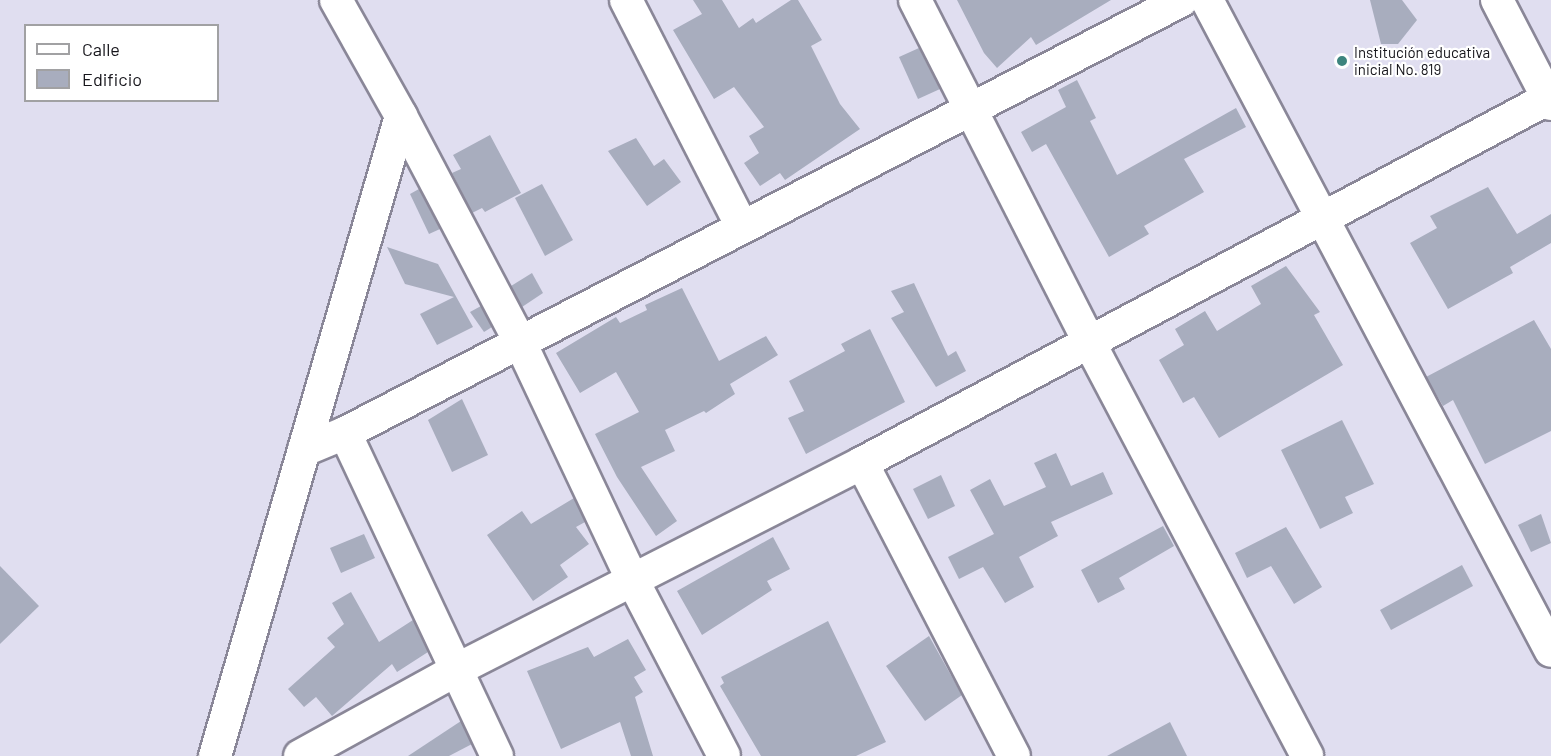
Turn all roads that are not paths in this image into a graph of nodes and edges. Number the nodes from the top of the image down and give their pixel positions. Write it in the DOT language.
graph roads {
  1 [pos="336,0"];
  2 [pos="626,0"];
  3 [pos="915,0"];
  4 [pos="1182,0"];
  5 [pos="1207,0"];
  6 [pos="1497,0"];
  7 [pos="1550,100"];
  8 [pos="972,110"];
  9 [pos="401,116"];
  10 [pos="1321,220"];
  11 [pos="742,227"];
  12 [pos="519,340"];
  13 [pos="1088,340"];
  14 [pos="345,433"];
  15 [pos="304,450"];
  16 [pos="862,463"];
  17 [pos="632,579"];
  18 [pos="1551,651"];
  19 [pos="458,669"];
  20 [pos="215,756"];
  21 [pos="300,756"];
  22 [pos="497,756"];
  23 [pos="724,756"];
  24 [pos="1014,756"];
  25 [pos="1307,756"];
  1 -- 9 [label="street"];
  2 -- 11 [label="street"];
  3 -- 8 [label="street"];
  4 -- 8 [label="street"];
  5 -- 10 [label="street"];
  6 -- 7 [label="street"];
  7 -- 10 [label="street"];
  8 -- 11 [label="street"];
  8 -- 13 [label="street"];
  9 -- 12 [label="street"];
  9 -- 15 [label="street"];
  10 -- 13 [label="street"];
  10 -- 18 [label="street"];
  11 -- 12 [label="street"];
  12 -- 14 [label="street"];
  12 -- 17 [label="street"];
  13 -- 16 [label="street"];
  13 -- 25 [label="street"];
  14 -- 15 [label="street"];
  14 -- 19 [label="street"];
  15 -- 20 [label="street"];
  16 -- 17 [label="street"];
  16 -- 24 [label="street"];
  17 -- 19 [label="street"];
  17 -- 23 [label="street"];
  19 -- 21 [label="street"];
  19 -- 22 [label="street"];
}
